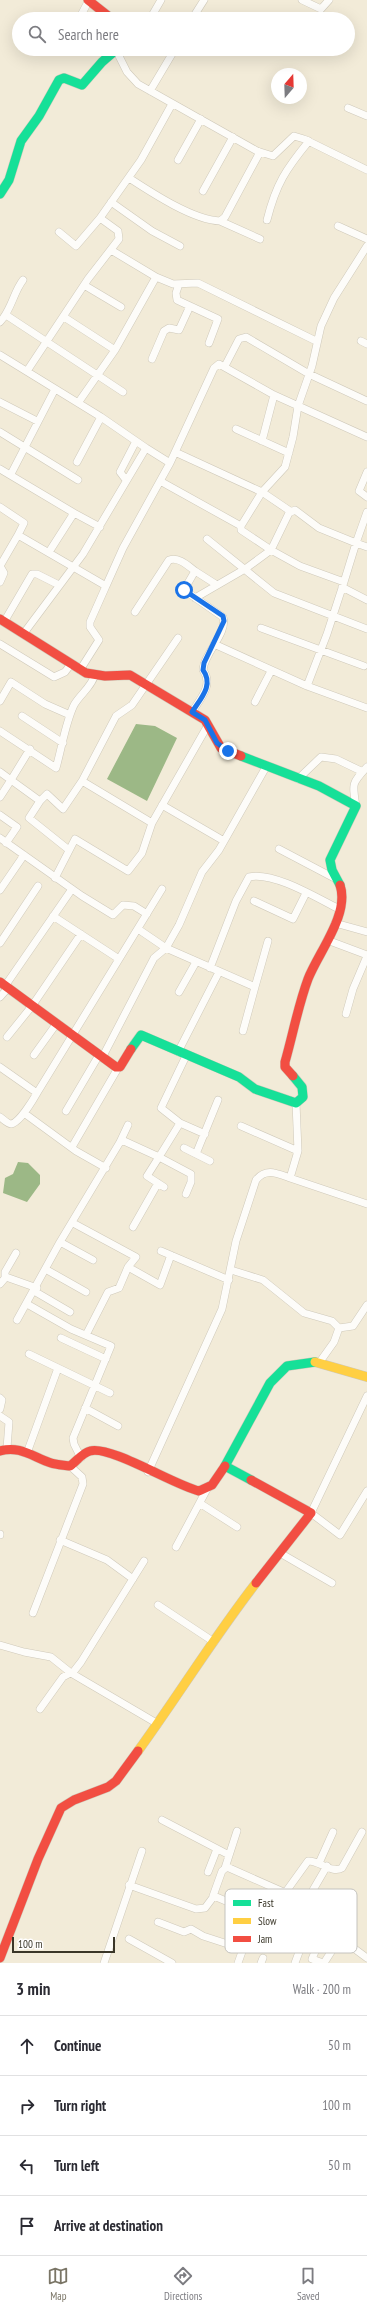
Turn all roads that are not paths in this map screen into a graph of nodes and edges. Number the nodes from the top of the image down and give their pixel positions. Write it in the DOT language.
graph roads {
  1 [pos="161,0"];
  2 [pos="302,0"];
  3 [pos="329,0"];
  4 [pos="88,1"];
  5 [pos="201,1"];
  6 [pos="82,12"];
  7 [pos="103,12"];
  8 [pos="154,12"];
  9 [pos="196,12"];
  10 [pos="109,56"];
  11 [pos="121,56"];
  12 [pos="171,56"];
  13 [pos="150,91"];
  14 [pos="172,104"];
  15 [pos="348,108"];
  16 [pos="367,116"];
  17 [pos="202,120"];
  18 [pos="233,137"];
  19 [pos="309,141"];
  20 [pos="260,152"];
  21 [pos="178,160"];
  22 [pos="367,170"];
  23 [pos="129,178"];
  24 [pos="2,188"];
  25 [pos="203,191"];
  26 [pos="111,202"];
  27 [pos="100,218"];
  28 [pos="267,220"];
  29 [pos="220,221"];
  30 [pos="338,226"];
  31 [pos="59,232"];
  32 [pos="260,239"];
  33 [pos="367,239"];
  34 [pos="180,246"];
  35 [pos="367,246"];
  36 [pos="111,250"];
  37 [pos="156,277"];
  38 [pos="23,280"];
  39 [pos="179,284"];
  40 [pos="84,285"];
  41 [pos="190,306"];
  42 [pos="121,307"];
  43 [pos="6,315"];
  44 [pos="64,317"];
  45 [pos="0,322"];
  46 [pos="48,341"];
  47 [pos="316,341"];
  48 [pos="209,343"];
  49 [pos="115,350"];
  50 [pos="0,355"];
  51 [pos="152,359"];
  52 [pos="225,366"];
  53 [pos="27,371"];
  54 [pos="309,374"];
  55 [pos="99,375"];
  56 [pos="55,389"];
  57 [pos="123,392"];
  58 [pos="274,395"];
  59 [pos="367,401"];
  60 [pos="0,402"];
  61 [pos="78,403"];
  62 [pos="298,406"];
  63 [pos="101,417"];
  64 [pos="37,421"];
  65 [pos="236,429"];
  66 [pos="0,432"];
  67 [pos="367,437"];
  68 [pos="136,441"];
  69 [pos="262,441"];
  70 [pos="24,446"];
  71 [pos="146,448"];
  72 [pos="175,452"];
  73 [pos="289,453"];
  74 [pos="76,462"];
  75 [pos="170,463"];
  76 [pos="0,469"];
  77 [pos="367,472"];
  78 [pos="11,474"];
  79 [pos="78,480"];
  80 [pos="126,480"];
  81 [pos="160,481"];
  82 [pos="262,492"];
  83 [pos="367,497"];
  84 [pos="0,507"];
  85 [pos="290,511"];
  86 [pos="367,512"];
  87 [pos="74,513"];
  88 [pos="241,526"];
  89 [pos="100,527"];
  90 [pos="18,536"];
  91 [pos="207,539"];
  92 [pos="356,543"];
  93 [pos="367,547"];
  94 [pos="271,550"];
  95 [pos="49,552"];
  96 [pos="0,566"];
  97 [pos="74,567"];
  98 [pos="245,570"];
  99 [pos="196,571"];
  100 [pos="0,582"];
  101 [pos="59,585"];
  102 [pos="217,585"];
  103 [pos="343,585"];
  104 [pos="106,586"];
  105 [pos="195,598"];
  106 [pos="367,600"];
  107 [pos="136,612"];
  108 [pos="333,616"];
  109 [pos="2,620"];
  110 [pos="261,628"];
  111 [pos="367,629"];
  112 [pos="24,633"];
  113 [pos="178,638"];
  114 [pos="0,644"];
  115 [pos="214,644"];
  116 [pos="321,650"];
  117 [pos="71,664"];
  118 [pos="364,666"];
  119 [pos="80,670"];
  120 [pos="272,671"];
  121 [pos="95,674"];
  122 [pos="146,684"];
  123 [pos="307,686"];
  124 [pos="0,701"];
  125 [pos="255,702"];
  126 [pos="367,708"];
  127 [pos="192,712"];
  128 [pos="70,715"];
  129 [pos="22,716"];
  130 [pos="208,725"];
  131 [pos="0,731"];
  132 [pos="63,743"];
  133 [pos="30,749"];
  134 [pos="266,767"];
  135 [pos="364,769"];
  136 [pos="0,772"];
  137 [pos="298,779"];
  138 [pos="11,780"];
  139 [pos="82,781"];
  140 [pos="0,797"];
  141 [pos="40,801"];
  142 [pos="162,806"];
  143 [pos="356,806"];
  144 [pos="0,815"];
  145 [pos="152,823"];
  146 [pos="3,840"];
  147 [pos="224,840"];
  148 [pos="279,849"];
  149 [pos="70,850"];
  150 [pos="24,855"];
  151 [pos="55,878"];
  152 [pos="336,879"];
  153 [pos="38,886"];
  154 [pos="72,889"];
  155 [pos="162,889"];
  156 [pos="0,890"];
  157 [pos="306,893"];
  158 [pos="254,902"];
  159 [pos="339,909"];
  160 [pos="147,914"];
  161 [pos="53,916"];
  162 [pos="335,922"];
  163 [pos="138,929"];
  164 [pos="367,932"];
  165 [pos="81,934"];
  166 [pos="327,940"];
  167 [pos="268,941"];
  168 [pos="0,943"];
  169 [pos="166,948"];
  170 [pos="367,956"];
  171 [pos="119,959"];
  172 [pos="196,962"];
  173 [pos="210,968"];
  174 [pos="219,972"];
  175 [pos="5,985"];
  176 [pos="255,987"];
  177 [pos="179,992"];
  178 [pos="0,997"];
  179 [pos="32,1006"];
  180 [pos="346,1014"];
  181 [pos="57,1023"];
  182 [pos="243,1031"];
  183 [pos="71,1034"];
  184 [pos="7,1037"];
  185 [pos="182,1054"];
  186 [pos="34,1055"];
  187 [pos="100,1056"];
  188 [pos="0,1066"];
  189 [pos="118,1068"];
  190 [pos="37,1093"];
  191 [pos="218,1100"];
  192 [pos="296,1103"];
  193 [pos="66,1111"];
  194 [pos="24,1113"];
  195 [pos="0,1117"];
  196 [pos="180,1122"];
  197 [pos="128,1125"];
  198 [pos="241,1126"];
  199 [pos="205,1134"];
  200 [pos="120,1142"];
  201 [pos="72,1147"];
  202 [pos="184,1148"];
  203 [pos="298,1151"];
  204 [pos="196,1154"];
  205 [pos="159,1157"];
  206 [pos="210,1161"];
  207 [pos="106,1168"];
  208 [pos="290,1178"];
  209 [pos="186,1194"];
  210 [pos="367,1204"];
  211 [pos="73,1223"];
  212 [pos="133,1227"];
  213 [pos="60,1242"];
  214 [pos="161,1251"];
  215 [pos="16,1253"];
  216 [pos="171,1255"];
  217 [pos="93,1260"];
  218 [pos="128,1267"];
  219 [pos="47,1270"];
  220 [pos="231,1270"];
  221 [pos="5,1277"];
  222 [pos="229,1280"];
  223 [pos="0,1284"];
  224 [pos="36,1290"];
  225 [pos="86,1292"];
  226 [pos="27,1304"];
  227 [pos="367,1305"];
  228 [pos="70,1312"];
  229 [pos="18,1320"];
  230 [pos="339,1328"];
  231 [pos="86,1336"];
  232 [pos="61,1338"];
  233 [pos="29,1354"];
  234 [pos="106,1359"];
  235 [pos="319,1363"];
  236 [pos="58,1368"];
  237 [pos="367,1377"];
  238 [pos="95,1386"];
  239 [pos="110,1393"];
  240 [pos="367,1396"];
  241 [pos="0,1398"];
  242 [pos="85,1408"];
  243 [pos="0,1409"];
  244 [pos="0,1416"];
  245 [pos="118,1426"];
  246 [pos="4,1450"];
  247 [pos="27,1453"];
  248 [pos="81,1458"];
  249 [pos="70,1466"];
  250 [pos="226,1466"];
  251 [pos="148,1472"];
  252 [pos="207,1489"];
  253 [pos="367,1491"];
  254 [pos="201,1504"];
  255 [pos="311,1513"];
  256 [pos="237,1527"];
  257 [pos="60,1540"];
  258 [pos="176,1547"];
  259 [pos="280,1553"];
  260 [pos="144,1561"];
  261 [pos="133,1579"];
  262 [pos="332,1583"];
  263 [pos="158,1605"];
  264 [pos="33,1613"];
  265 [pos="214,1642"];
  266 [pos="0,1645"];
  267 [pos="71,1673"];
  268 [pos="40,1709"];
  269 [pos="158,1724"];
  270 [pos="162,1820"];
  271 [pos="237,1831"];
  272 [pos="333,1832"];
  273 [pos="362,1832"];
  274 [pos="217,1849"];
  275 [pos="142,1851"];
  276 [pos="229,1855"];
  277 [pos="318,1863"];
  278 [pos="327,1866"];
  279 [pos="225,1868"];
  280 [pos="208,1872"];
  281 [pos="129,1884"];
  282 [pos="275,1889"];
  283 [pos="288,1889"];
  284 [pos="314,1889"];
  285 [pos="213,1896"];
  286 [pos="225,1901"];
  287 [pos="158,1922"];
  288 [pos="129,1939"];
  289 [pos="225,1943"];
  290 [pos="357,1951"];
  291 [pos="242,1953"];
  292 [pos="299,1953"];
  293 [pos="315,1953"];
  294 [pos="330,1953"];
  295 [pos="0,1958"];
  296 [pos="367,1958"];
  297 [pos="104,1963"];
  298 [pos="172,1963"];
  299 [pos="238,1963"];
  300 [pos="295,1963"];
  301 [pos="323,1963"];
  302 [pos="363,1963"];
  1 -- 8 [label="street"];
  2 -- 3 [label="street"];
  4 -- 6 [label="street"];
  4 -- 7 [label="street"];
  5 -- 9 [label="street"];
  10 -- 24 [label="street"];
  11 -- 13 [label="street"];
  12 -- 13 [label="street"];
  13 -- 14 [label="street"];
  14 -- 17 [label="street"];
  14 -- 23 [label="street"];
  15 -- 16 [label="street"];
  17 -- 18 [label="street"];
  17 -- 21 [label="street"];
  18 -- 20 [label="street"];
  18 -- 25 [label="street"];
  19 -- 20 [label="street"];
  19 -- 22 [label="street"];
  19 -- 28 [label="street"];
  20 -- 29 [label="street"];
  23 -- 26 [label="street"];
  23 -- 29 [label="street"];
  26 -- 27 [label="street"];
  26 -- 34 [label="street"];
  27 -- 31 [label="street"];
  27 -- 36 [label="street"];
  29 -- 32 [label="street"];
  30 -- 33 [label="street"];
  35 -- 47 [label="street"];
  36 -- 37 [label="street"];
  36 -- 40 [label="street"];
  37 -- 39 [label="street"];
  37 -- 49 [label="street"];
  38 -- 43 [label="street"];
  39 -- 41 [label="street"];
  39 -- 47 [label="street"];
  40 -- 42 [label="street"];
  40 -- 44 [label="street"];
  41 -- 48 [label="street"];
  41 -- 51 [label="street"];
  43 -- 45 [label="street"];
  43 -- 46 [label="street"];
  44 -- 46 [label="street"];
  44 -- 49 [label="street"];
  46 -- 53 [label="street"];
  46 -- 55 [label="street"];
  47 -- 54 [label="street"];
  49 -- 55 [label="street"];
  50 -- 53 [label="street"];
  52 -- 54 [label="street"];
  52 -- 58 [label="street"];
  52 -- 72 [label="street"];
  53 -- 56 [label="street"];
  54 -- 59 [label="street"];
  54 -- 62 [label="street"];
  55 -- 57 [label="street"];
  55 -- 61 [label="street"];
  56 -- 61 [label="street"];
  56 -- 64 [label="street"];
  58 -- 62 [label="street"];
  58 -- 69 [label="street"];
  60 -- 64 [label="street"];
  61 -- 63 [label="street"];
  62 -- 67 [label="street"];
  62 -- 73 [label="street"];
  63 -- 68 [label="street"];
  63 -- 74 [label="street"];
  64 -- 70 [label="street"];
  65 -- 69 [label="street"];
  66 -- 70 [label="street"];
  68 -- 71 [label="street"];
  68 -- 80 [label="street"];
  69 -- 73 [label="street"];
  70 -- 78 [label="street"];
  70 -- 79 [label="street"];
  71 -- 75 [label="street"];
  71 -- 80 [label="street"];
  72 -- 75 [label="street"];
  72 -- 82 [label="street"];
  73 -- 82 [label="street"];
  75 -- 81 [label="street"];
  76 -- 78 [label="street"];
  77 -- 83 [label="street"];
  78 -- 87 [label="street"];
  80 -- 89 [label="street"];
  81 -- 88 [label="street"];
  81 -- 104 [label="street"];
  82 -- 85 [label="street"];
  82 -- 88 [label="street"];
  84 -- 90 [label="street"];
  85 -- 92 [label="street"];
  85 -- 94 [label="street"];
  86 -- 92 [label="street"];
  87 -- 89 [label="street"];
  87 -- 95 [label="street"];
  88 -- 94 [label="street"];
  89 -- 97 [label="street"];
  90 -- 95 [label="street"];
  90 -- 96 [label="street"];
  91 -- 98 [label="street"];
  92 -- 93 [label="street"];
  92 -- 103 [label="street"];
  94 -- 98 [label="street"];
  94 -- 103 [label="street"];
  95 -- 97 [label="street"];
  96 -- 100 [label="street"];
  97 -- 101 [label="street"];
  97 -- 104 [label="street"];
  98 -- 102 [label="street"];
  98 -- 108 [label="street"];
  99 -- 102 [label="street"];
  99 -- 105 [label="street"];
  99 -- 107 [label="street"];
  101 -- 109 [label="street"];
  101 -- 112 [label="street"];
  102 -- 105 [label="street"];
  103 -- 106 [label="street"];
  103 -- 108 [label="street"];
  104 -- 119 [label="street"];
  105 -- 115 [label="street"];
  108 -- 111 [label="street"];
  108 -- 116 [label="street"];
  109 -- 112 [label="street"];
  110 -- 116 [label="street"];
  112 -- 117 [label="street"];
  113 -- 122 [label="street"];
  114 -- 117 [label="street"];
  115 -- 120 [label="street"];
  115 -- 127 [label="street"];
  116 -- 118 [label="street"];
  116 -- 123 [label="street"];
  117 -- 119 [label="street"];
  119 -- 121 [label="street"];
  120 -- 123 [label="street"];
  120 -- 125 [label="street"];
  121 -- 122 [label="street"];
  121 -- 128 [label="street"];
  122 -- 127 [label="street"];
  122 -- 139 [label="street"];
  123 -- 126 [label="street"];
  124 -- 128 [label="street"];
  127 -- 130 [label="street"];
  128 -- 132 [label="street"];
  129 -- 132 [label="street"];
  130 -- 134 [label="street"];
  130 -- 142 [label="street"];
  131 -- 133 [label="street"];
  132 -- 133 [label="street"];
  133 -- 138 [label="street"];
  134 -- 137 [label="street"];
  134 -- 147 [label="street"];
  135 -- 137 [label="street"];
  135 -- 143 [label="street"];
  136 -- 138 [label="street"];
  137 -- 143 [label="street"];
  138 -- 140 [label="street"];
  138 -- 141 [label="street"];
  139 -- 141 [label="street"];
  139 -- 145 [label="street"];
  141 -- 149 [label="street"];
  142 -- 145 [label="street"];
  142 -- 147 [label="street"];
  143 -- 152 [label="street"];
  144 -- 146 [label="street"];
  145 -- 149 [label="street"];
  146 -- 150 [label="street"];
  147 -- 169 [label="street"];
  148 -- 152 [label="street"];
  149 -- 151 [label="street"];
  150 -- 151 [label="street"];
  150 -- 156 [label="street"];
  151 -- 154 [label="street"];
  152 -- 159 [label="street"];
  153 -- 168 [label="street"];
  154 -- 160 [label="street"];
  154 -- 161 [label="street"];
  155 -- 160 [label="street"];
  157 -- 158 [label="street"];
  157 -- 159 [label="street"];
  157 -- 173 [label="street"];
  159 -- 162 [label="street"];
  160 -- 163 [label="street"];
  161 -- 165 [label="street"];
  161 -- 175 [label="street"];
  162 -- 164 [label="street"];
  162 -- 166 [label="street"];
  163 -- 169 [label="street"];
  163 -- 171 [label="street"];
  165 -- 171 [label="street"];
  165 -- 179 [label="street"];
  166 -- 170 [label="street"];
  166 -- 192 [label="street"];
  167 -- 176 [label="street"];
  169 -- 172 [label="street"];
  169 -- 187 [label="street"];
  170 -- 180 [label="street"];
  171 -- 183 [label="street"];
  172 -- 173 [label="street"];
  172 -- 177 [label="street"];
  173 -- 174 [label="street"];
  174 -- 176 [label="street"];
  174 -- 185 [label="street"];
  175 -- 178 [label="street"];
  175 -- 179 [label="street"];
  176 -- 182 [label="street"];
  179 -- 181 [label="street"];
  179 -- 184 [label="street"];
  181 -- 183 [label="street"];
  181 -- 186 [label="street"];
  183 -- 187 [label="street"];
  183 -- 190 [label="street"];
  185 -- 189 [label="street"];
  185 -- 192 [label="street"];
  185 -- 196 [label="street"];
  187 -- 189 [label="street"];
  187 -- 193 [label="street"];
  188 -- 190 [label="street"];
  189 -- 201 [label="street"];
  190 -- 194 [label="street"];
  191 -- 199 [label="street"];
  192 -- 203 [label="street"];
  194 -- 195 [label="street"];
  194 -- 201 [label="street"];
  196 -- 199 [label="street"];
  196 -- 205 [label="street"];
  197 -- 200 [label="street"];
  198 -- 203 [label="street"];
  199 -- 204 [label="street"];
  200 -- 205 [label="street"];
  200 -- 207 [label="street"];
  201 -- 207 [label="street"];
  202 -- 204 [label="street"];
  203 -- 208 [label="street"];
  204 -- 206 [label="street"];
  205 -- 209 [label="street"];
  205 -- 212 [label="street"];
  207 -- 211 [label="street"];
  208 -- 210 [label="street"];
  208 -- 220 [label="street"];
  211 -- 213 [label="street"];
  211 -- 218 [label="street"];
  213 -- 217 [label="street"];
  213 -- 219 [label="street"];
  214 -- 216 [label="street"];
  215 -- 221 [label="street"];
  216 -- 218 [label="street"];
  216 -- 222 [label="street"];
  218 -- 231 [label="street"];
  219 -- 224 [label="street"];
  219 -- 225 [label="street"];
  220 -- 222 [label="street"];
  220 -- 230 [label="street"];
  221 -- 223 [label="street"];
  221 -- 224 [label="street"];
  222 -- 251 [label="street"];
  224 -- 226 [label="street"];
  224 -- 228 [label="street"];
  226 -- 229 [label="street"];
  226 -- 231 [label="street"];
  227 -- 230 [label="street"];
  230 -- 235 [label="street"];
  231 -- 234 [label="street"];
  232 -- 234 [label="street"];
  233 -- 236 [label="street"];
  234 -- 238 [label="street"];
  235 -- 237 [label="street"];
  235 -- 250 [label="street"];
  236 -- 238 [label="street"];
  236 -- 247 [label="street"];
  238 -- 239 [label="street"];
  238 -- 242 [label="street"];
  240 -- 255 [label="street"];
  241 -- 243 [label="street"];
  242 -- 245 [label="street"];
  242 -- 248 [label="street"];
  244 -- 246 [label="street"];
  246 -- 247 [label="street"];
  247 -- 249 [label="street"];
  248 -- 249 [label="street"];
  248 -- 251 [label="street"];
  249 -- 257 [label="street"];
  250 -- 252 [label="street"];
  250 -- 255 [label="street"];
  251 -- 252 [label="street"];
  252 -- 254 [label="street"];
  253 -- 255 [label="street"];
  254 -- 256 [label="street"];
  254 -- 258 [label="street"];
  255 -- 259 [label="street"];
  257 -- 261 [label="street"];
  257 -- 264 [label="street"];
  259 -- 262 [label="street"];
  259 -- 265 [label="street"];
  260 -- 261 [label="street"];
  261 -- 267 [label="street"];
  263 -- 265 [label="street"];
  265 -- 269 [label="street"];
  266 -- 267 [label="street"];
  267 -- 268 [label="street"];
  267 -- 269 [label="street"];
  269 -- 295 [label="street"];
  270 -- 274 [label="street"];
  271 -- 276 [label="street"];
  272 -- 277 [label="street"];
  273 -- 278 [label="street"];
  274 -- 276 [label="street"];
  274 -- 280 [label="street"];
  275 -- 281 [label="street"];
  276 -- 279 [label="street"];
  277 -- 278 [label="street"];
  277 -- 283 [label="street"];
  278 -- 284 [label="street"];
  279 -- 282 [label="street"];
  279 -- 285 [label="street"];
  281 -- 285 [label="street"];
  281 -- 297 [label="street"];
  285 -- 286 [label="street"];
  287 -- 289 [label="street"];
  288 -- 298 [label="street"];
  290 -- 296 [label="street"];
  291 -- 299 [label="street"];
  292 -- 300 [label="street"];
  293 -- 301 [label="street"];
  294 -- 301 [label="street"];
  296 -- 302 [label="street"];
}
